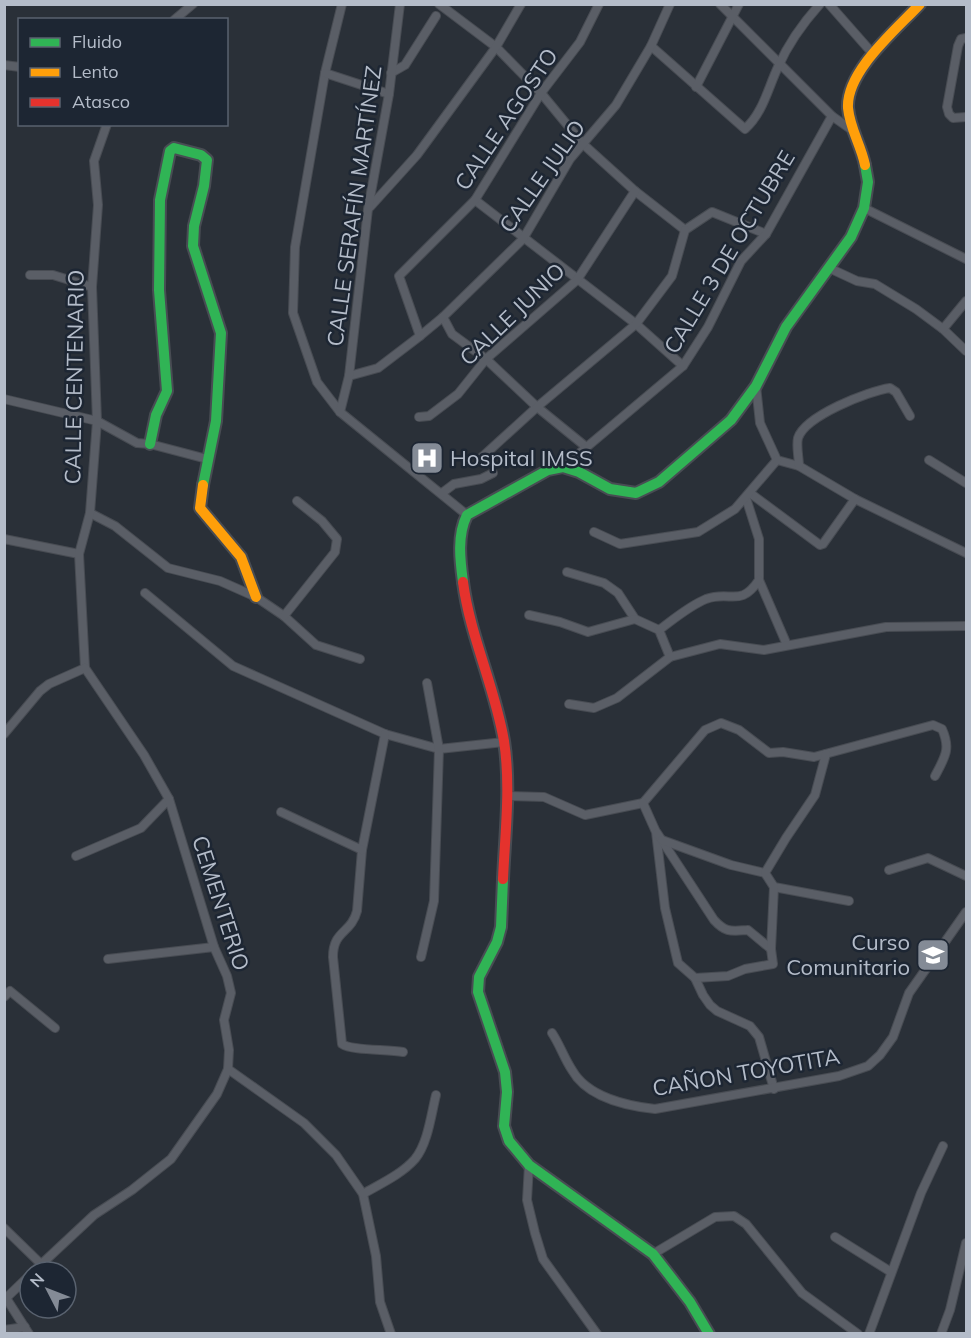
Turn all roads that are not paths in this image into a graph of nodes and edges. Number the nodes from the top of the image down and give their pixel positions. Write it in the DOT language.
graph roads {
  1 [pos="193,4"];
  2 [pos="342,4"];
  3 [pos="400,4"];
  4 [pos="521,4"];
  5 [pos="599,4"];
  6 [pos="670,4"];
  7 [pos="720,4"];
  8 [pos="739,4"];
  9 [pos="820,4"];
  10 [pos="829,4"];
  11 [pos="920,4"];
  12 [pos="444,6"];
  13 [pos="436,16"];
  14 [pos="176,18"];
  15 [pos="732,19"];
  16 [pos="966,38"];
  17 [pos="651,46"];
  18 [pos="495,47"];
  19 [pos="873,54"];
  20 [pos="779,64"];
  21 [pos="326,73"];
  22 [pos="392,73"];
  23 [pos="696,87"];
  24 [pos="541,93"];
  25 [pos="389,94"];
  26 [pos="832,116"];
  27 [pos="966,117"];
  28 [pos="106,126"];
  29 [pos="852,130"];
  30 [pos="583,144"];
  31 [pos="635,191"];
  32 [pos="475,200"];
  33 [pos="864,208"];
  34 [pos="368,209"];
  35 [pos="685,230"];
  36 [pos="766,234"];
  37 [pos="523,239"];
  38 [pos="966,259"];
  39 [pos="829,268"];
  40 [pos="30,275"];
  41 [pos="577,280"];
  42 [pos="92,287"];
  43 [pos="966,301"];
  44 [pos="443,317"];
  45 [pos="636,324"];
  46 [pos="944,329"];
  47 [pos="420,336"];
  48 [pos="966,351"];
  49 [pos="486,359"];
  50 [pos="683,366"];
  51 [pos="349,376"];
  52 [pos="756,386"];
  53 [pos="4,399"];
  54 [pos="537,407"];
  55 [pos="340,412"];
  56 [pos="910,416"];
  57 [pos="419,417"];
  58 [pos="97,421"];
  59 [pos="150,444"];
  60 [pos="585,447"];
  61 [pos="481,458"];
  62 [pos="207,459"];
  63 [pos="777,460"];
  64 [pos="929,460"];
  65 [pos="799,466"];
  66 [pos="562,467"];
  67 [pos="493,473"];
  68 [pos="966,483"];
  69 [pos="442,493"];
  70 [pos="748,496"];
  71 [pos="855,499"];
  72 [pos="297,501"];
  73 [pos="90,513"];
  74 [pos="467,515"];
  75 [pos="594,532"];
  76 [pos="4,538"];
  77 [pos="966,553"];
  78 [pos="79,554"];
  79 [pos="567,572"];
  80 [pos="759,580"];
  81 [pos="145,593"];
  82 [pos="256,597"];
  83 [pos="529,615"];
  84 [pos="284,616"];
  85 [pos="635,618"];
  86 [pos="966,626"];
  87 [pos="659,630"];
  88 [pos="787,645"];
  89 [pos="670,657"];
  90 [pos="360,659"];
  91 [pos="86,668"];
  92 [pos="427,683"];
  93 [pos="569,704"];
  94 [pos="4,734"];
  95 [pos="385,734"];
  96 [pos="504,741"];
  97 [pos="439,749"];
  98 [pos="826,754"];
  99 [pos="935,776"];
  100 [pos="507,796"];
  101 [pos="170,799"];
  102 [pos="643,803"];
  103 [pos="281,812"];
  104 [pos="656,832"];
  105 [pos="662,840"];
  106 [pos="362,849"];
  107 [pos="76,856"];
  108 [pos="889,870"];
  109 [pos="765,873"];
  110 [pos="966,876"];
  111 [pos="774,887"];
  112 [pos="849,901"];
  113 [pos="966,912"];
  114 [pos="214,947"];
  115 [pos="771,949"];
  116 [pos="421,957"];
  117 [pos="108,959"];
  118 [pos="695,978"];
  119 [pos="4,997"];
  120 [pos="55,1028"];
  121 [pos="552,1033"];
  122 [pos="403,1052"];
  123 [pos="228,1069"];
  124 [pos="774,1089"];
  125 [pos="436,1095"];
  126 [pos="943,1146"];
  127 [pos="529,1166"];
  128 [pos="363,1194"];
  129 [pos="4,1228"];
  130 [pos="835,1237"];
  131 [pos="966,1243"];
  132 [pos="653,1254"];
  133 [pos="37,1260"];
  134 [pos="45,1260"];
  135 [pos="891,1272"];
  136 [pos="18,1287"];
  137 [pos="5,1299"];
  138 [pos="4,1330"];
  139 [pos="27,1330"];
  140 [pos="391,1334"];
  141 [pos="597,1334"];
  142 [pos="710,1334"];
  143 [pos="858,1334"];
  144 [pos="868,1334"];
  145 [pos="941,1334"];
  1 -- 14 [label="street"];
  2 -- 21 [label="street"];
  3 -- 22 [label="street, CALLE SERAFÍN MARTÍNEZ"];
  4 -- 18 [label="street"];
  5 -- 24 [label="street, CALLE AGOSTO"];
  6 -- 17 [label="street, CALLE JULIO"];
  7 -- 15 [label="street"];
  8 -- 15 [label="street"];
  9 -- 20 [label="street"];
  10 -- 19 [label="street"];
  11 -- 19 [label="street"];
  12 -- 18 [label="street"];
  13 -- 22 [label="street"];
  15 -- 20 [label="street"];
  15 -- 23 [label="street"];
  16 -- 27 [label="street"];
  17 -- 23 [label="street"];
  17 -- 30 [label="street, CALLE JULIO"];
  18 -- 24 [label="street"];
  18 -- 34 [label="street"];
  19 -- 29 [label="street"];
  20 -- 23 [label="street"];
  20 -- 26 [label="street"];
  21 -- 25 [label="street"];
  21 -- 55 [label="street"];
  22 -- 25 [label="street, CALLE SERAFÍN MARTÍNEZ"];
  24 -- 30 [label="street"];
  24 -- 32 [label="street, CALLE AGOSTO"];
  25 -- 34 [label="street, CALLE SERAFÍN MARTÍNEZ"];
  26 -- 29 [label="street"];
  26 -- 36 [label="street, CALLE 3 DE OCTUBRE"];
  28 -- 42 [label="street, CALLE CENTENARIO"];
  29 -- 33 [label="street"];
  30 -- 31 [label="street"];
  30 -- 37 [label="street, CALLE JULIO"];
  31 -- 35 [label="street"];
  31 -- 41 [label="street, CALLE JUNIO"];
  32 -- 37 [label="street"];
  32 -- 47 [label="street, CALLE AGOSTO"];
  33 -- 38 [label="street"];
  33 -- 39 [label="street"];
  34 -- 51 [label="street, CALLE SERAFÍN MARTÍNEZ"];
  35 -- 36 [label="street"];
  35 -- 45 [label="street"];
  36 -- 50 [label="street, CALLE 3 DE OCTUBRE"];
  37 -- 41 [label="street"];
  37 -- 44 [label="street, CALLE JULIO"];
  39 -- 46 [label="street"];
  39 -- 52 [label="street"];
  40 -- 42 [label="street"];
  41 -- 45 [label="street"];
  41 -- 49 [label="street, CALLE JUNIO"];
  42 -- 58 [label="street, CALLE CENTENARIO"];
  43 -- 46 [label="street"];
  44 -- 47 [label="street, CALLE JULIO"];
  44 -- 49 [label="street"];
  45 -- 50 [label="street"];
  45 -- 54 [label="street"];
  46 -- 48 [label="street"];
  47 -- 51 [label="street, CALLE JULIO"];
  49 -- 54 [label="street"];
  49 -- 57 [label="street, CALLE JUNIO"];
  50 -- 60 [label="street, CALLE 3 DE OCTUBRE"];
  51 -- 55 [label="street, CALLE SERAFÍN MARTÍNEZ"];
  52 -- 63 [label="street"];
  52 -- 66 [label="street"];
  53 -- 58 [label="street"];
  54 -- 60 [label="street"];
  54 -- 61 [label="street"];
  55 -- 69 [label="street"];
  56 -- 65 [label="street"];
  58 -- 59 [label="street"];
  58 -- 73 [label="street, CALLE CENTENARIO"];
  59 -- 62 [label="street"];
  59 -- 62 [label="street"];
  60 -- 66 [label="street, CALLE 3 DE OCTUBRE"];
  62 -- 82 [label="street"];
  63 -- 65 [label="street"];
  63 -- 70 [label="street"];
  64 -- 68 [label="street"];
  65 -- 71 [label="street"];
  66 -- 74 [label="street"];
  67 -- 69 [label="street"];
  69 -- 74 [label="street"];
  70 -- 71 [label="street"];
  70 -- 75 [label="street"];
  70 -- 80 [label="street"];
  71 -- 77 [label="street"];
  72 -- 84 [label="street"];
  73 -- 78 [label="street, CALLE CENTENARIO"];
  73 -- 82 [label="street"];
  74 -- 96 [label="street"];
  76 -- 78 [label="street"];
  78 -- 91 [label="street, CALLE CENTENARIO"];
  79 -- 85 [label="street"];
  80 -- 87 [label="street"];
  80 -- 88 [label="street"];
  81 -- 95 [label="street"];
  82 -- 84 [label="street"];
  83 -- 85 [label="street"];
  84 -- 90 [label="street"];
  85 -- 87 [label="street"];
  86 -- 88 [label="street"];
  87 -- 89 [label="street"];
  88 -- 89 [label="street"];
  89 -- 93 [label="street"];
  91 -- 94 [label="street"];
  91 -- 101 [label="street, CEMENTERIO"];
  92 -- 97 [label="street"];
  95 -- 97 [label="street"];
  95 -- 106 [label="street"];
  96 -- 97 [label="street"];
  96 -- 100 [label="street"];
  97 -- 116 [label="street"];
  98 -- 99 [label="street"];
  98 -- 102 [label="street"];
  98 -- 109 [label="street"];
  100 -- 102 [label="street"];
  100 -- 127 [label="street"];
  101 -- 107 [label="street"];
  101 -- 114 [label="street, CEMENTERIO"];
  102 -- 104 [label="street"];
  103 -- 106 [label="street"];
  104 -- 105 [label="street"];
  104 -- 118 [label="street"];
  105 -- 109 [label="street"];
  105 -- 115 [label="street"];
  106 -- 122 [label="street"];
  108 -- 110 [label="street"];
  109 -- 111 [label="street"];
  111 -- 112 [label="street"];
  111 -- 115 [label="street"];
  113 -- 124 [label="street, CAÑON TOYOTITA"];
  114 -- 117 [label="street"];
  114 -- 123 [label="street, CEMENTERIO"];
  115 -- 118 [label="street"];
  118 -- 124 [label="street"];
  119 -- 120 [label="street"];
  121 -- 124 [label="street, CAÑON TOYOTITA"];
  123 -- 128 [label="street"];
  123 -- 134 [label="street, CEMENTERIO"];
  125 -- 128 [label="street"];
  126 -- 135 [label="street"];
  127 -- 132 [label="street"];
  127 -- 141 [label="street"];
  128 -- 140 [label="street"];
  129 -- 133 [label="street"];
  130 -- 135 [label="street"];
  131 -- 145 [label="street"];
  132 -- 142 [label="street"];
  132 -- 143 [label="street"];
  135 -- 144 [label="street"];
  136 -- 137 [label="street"];
  137 -- 139 [label="street"];
  138 -- 139 [label="street"];
}
